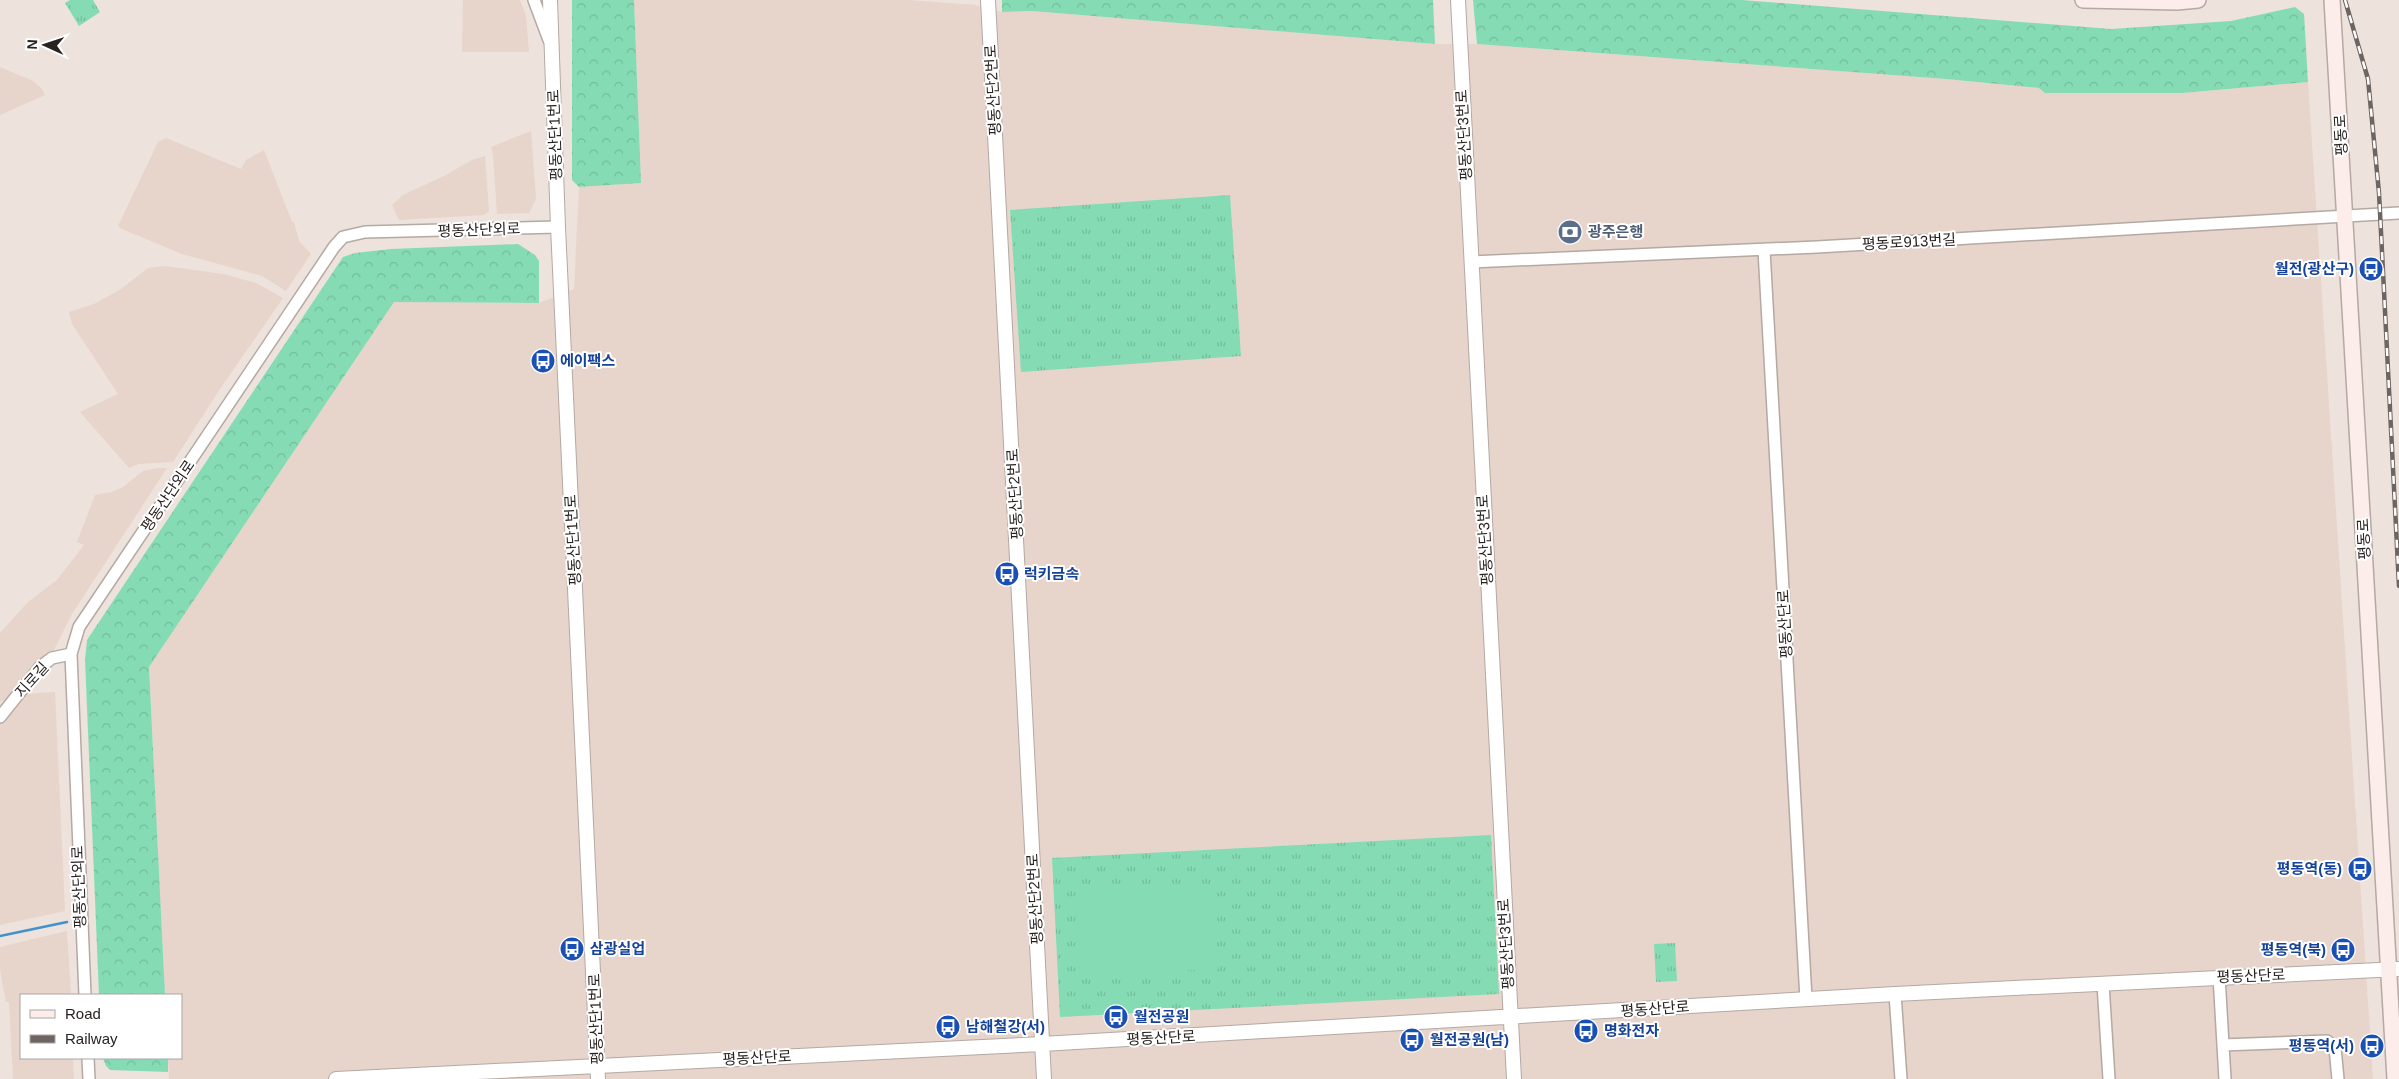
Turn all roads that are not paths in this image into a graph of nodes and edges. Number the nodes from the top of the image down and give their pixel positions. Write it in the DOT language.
graph roads {
  1 [pos="534,0"];
  2 [pos="550,0"];
  3 [pos="988,0"];
  4 [pos="1458,0"];
  5 [pos="2083,0"];
  6 [pos="2198,0"];
  7 [pos="2332,0"];
  8 [pos="552,48"];
  9 [pos="2399,213"];
  10 [pos="2346,216"];
  11 [pos="558,227"];
  12 [pos="1764,250"];
  13 [pos="1471,262"];
  14 [pos="71,654"];
  15 [pos="0,717"];
  16 [pos="2393,969"];
  17 [pos="2219,976"];
  18 [pos="2103,984"];
  19 [pos="85,994"];
  20 [pos="1895,994"];
  21 [pos="1806,999"];
  22 [pos="1510,1018"];
  23 [pos="1042,1044"];
  24 [pos="2223,1045"];
  25 [pos="88,1059"];
  26 [pos="598,1072"];
  27 [pos="90,1079"];
  28 [pos="336,1079"];
  29 [pos="1044,1079"];
  30 [pos="1514,1079"];
  31 [pos="1901,1079"];
  32 [pos="2109,1079"];
  33 [pos="2225,1079"];
  34 [pos="2338,1079"];
  35 [pos="2395,1079"];
  1 -- 8 [label="street"];
  2 -- 8 [label="street, 평동산단1번로"];
  3 -- 23 [label="street, 평동산단2번로"];
  4 -- 13 [label="street, 평동산단3번로"];
  5 -- 6 [label="main road"];
  7 -- 10 [label="main road, 평동로"];
  8 -- 11 [label="street, 평동산단1번로"];
  9 -- 10 [label="street, 평동로913번길"];
  10 -- 12 [label="street, 평동로913번길"];
  10 -- 16 [label="main road, 평동로"];
  11 -- 14 [label="street, 평동산단외로"];
  11 -- 26 [label="street, 평동산단1번로"];
  12 -- 13 [label="street, 평동로913번길"];
  12 -- 21 [label="street, 평동산단로"];
  13 -- 22 [label="street, 평동산단3번로"];
  14 -- 15 [label="street, 지로길"];
  14 -- 19 [label="street, 평동산단외로"];
  16 -- 17 [label="street, 평동산단로"];
  16 -- 35 [label="main road, 평동로"];
  17 -- 18 [label="street, 평동산단로"];
  17 -- 24 [label="street"];
  18 -- 20 [label="street, 평동산단로"];
  18 -- 32 [label="street"];
  20 -- 21 [label="street, 평동산단로"];
  20 -- 31 [label="street"];
  21 -- 22 [label="street, 평동산단로"];
  22 -- 23 [label="street, 평동산단로"];
  22 -- 30 [label="street, 평동산단3번로"];
  23 -- 26 [label="street, 평동산단로"];
  23 -- 29 [label="street, 평동산단2번로"];
  24 -- 33 [label="street"];
  24 -- 34 [label="street"];
  25 -- 27 [label="street"];
  26 -- 28 [label="street, 평동산단로"];
}
